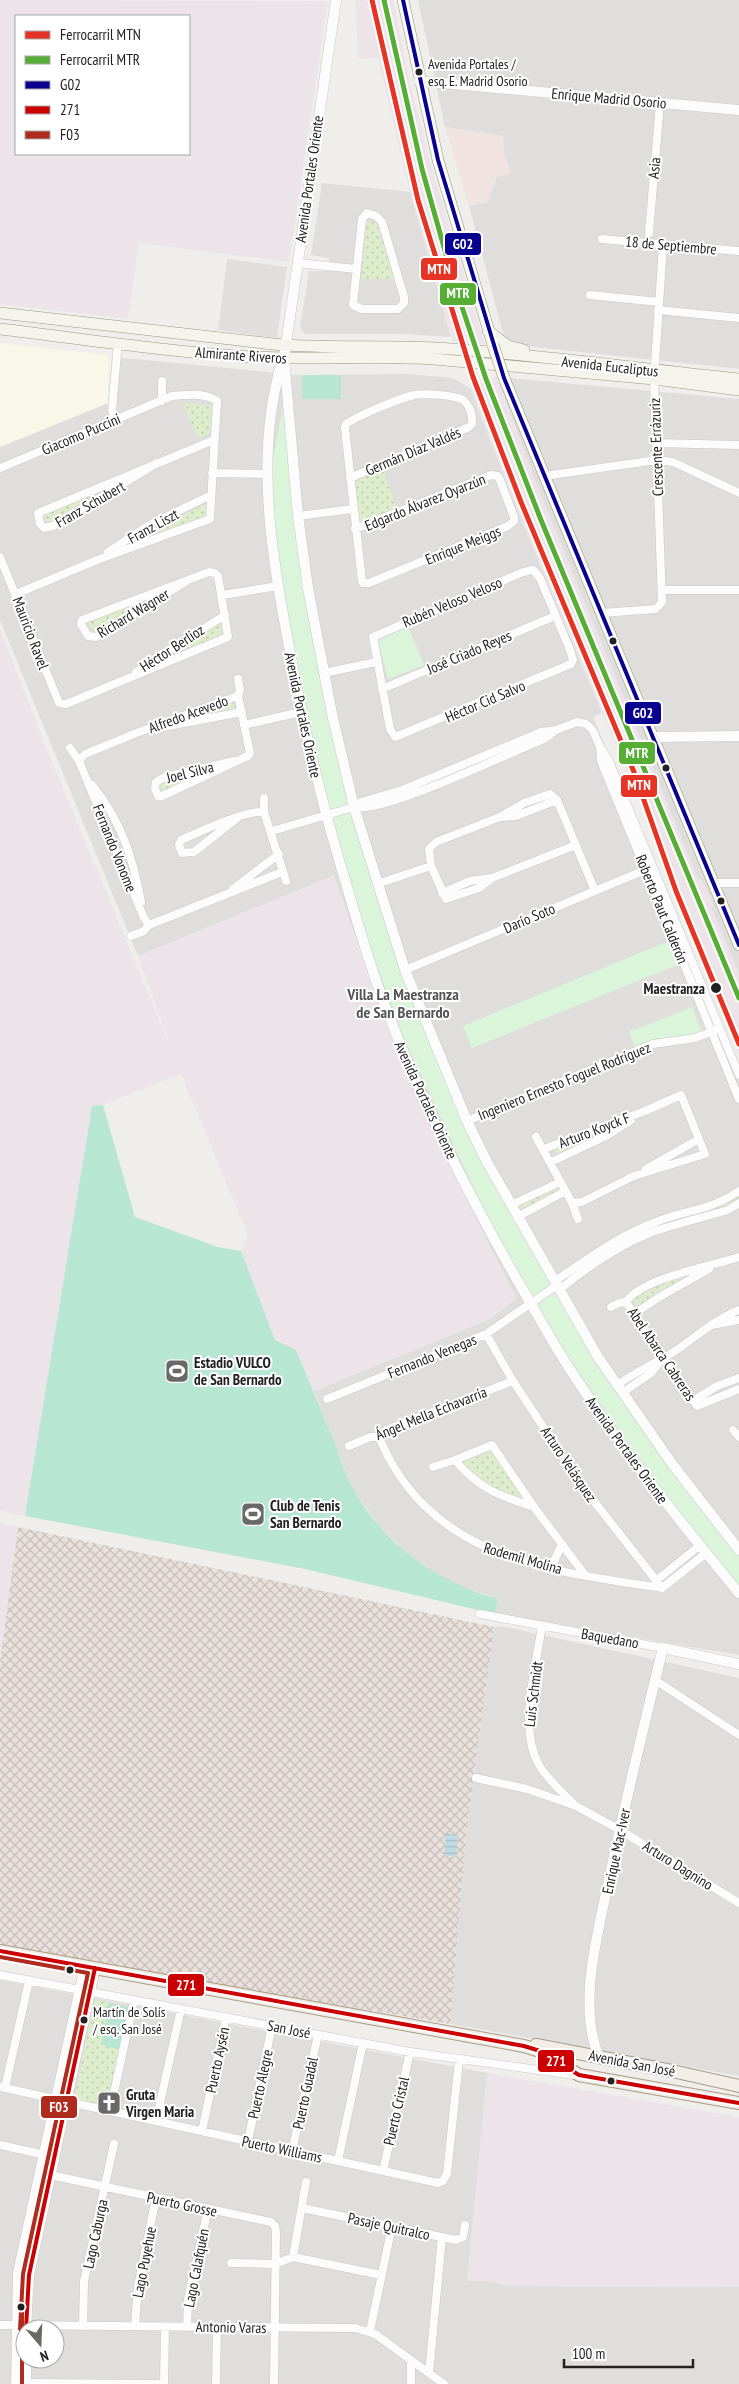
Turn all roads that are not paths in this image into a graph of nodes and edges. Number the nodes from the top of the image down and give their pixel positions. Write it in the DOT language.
graph roads {
  1 [pos="336,0"];
  2 [pos="403,0"];
  3 [pos="419,81"];
  4 [pos="660,103"];
  5 [pos="739,110"];
  6 [pos="649,233"];
  7 [pos="602,239"];
  8 [pos="663,245"];
  9 [pos="739,251"];
  10 [pos="297,264"];
  11 [pos="356,269"];
  12 [pos="590,295"];
  13 [pos="658,306"];
  14 [pos="0,312"];
  15 [pos="739,318"];
  16 [pos="0,330"];
  17 [pos="488,331"];
  18 [pos="118,343"];
  19 [pos="284,345"];
  20 [pos="481,352"];
  21 [pos="284,358"];
  22 [pos="482,364"];
  23 [pos="650,373"];
  24 [pos="739,379"];
  25 [pos="162,381"];
  26 [pos="739,390"];
  27 [pos="162,401"];
  28 [pos="274,404"];
  29 [pos="288,406"];
  30 [pos="115,420"];
  31 [pos="214,440"];
  32 [pos="656,443"];
  33 [pos="739,445"];
  34 [pos="657,460"];
  35 [pos="157,463"];
  36 [pos="0,468"];
  37 [pos="212,474"];
  38 [pos="268,474"];
  39 [pos="495,475"];
  40 [pos="544,476"];
  41 [pos="350,478"];
  42 [pos="739,493"];
  43 [pos="211,495"];
  44 [pos="352,509"];
  45 [pos="298,516"];
  46 [pos="355,529"];
  47 [pos="0,557"];
  48 [pos="97,560"];
  49 [pos="185,582"];
  50 [pos="278,586"];
  51 [pos="662,590"];
  52 [pos="739,590"];
  53 [pos="16,594"];
  54 [pos="223,595"];
  55 [pos="602,613"];
  56 [pos="224,615"];
  57 [pos="556,616"];
  58 [pos="376,662"];
  59 [pos="324,673"];
  60 [pos="238,679"];
  61 [pos="119,682"];
  62 [pos="382,689"];
  63 [pos="238,696"];
  64 [pos="66,704"];
  65 [pos="242,712"];
  66 [pos="301,712"];
  67 [pos="244,725"];
  68 [pos="138,732"];
  69 [pos="739,736"];
  70 [pos="654,737"];
  71 [pos="70,748"];
  72 [pos="79,761"];
  73 [pos="234,761"];
  74 [pos="86,777"];
  75 [pos="264,798"];
  76 [pos="354,808"];
  77 [pos="264,812"];
  78 [pos="326,816"];
  79 [pos="238,818"];
  80 [pos="272,831"];
  81 [pos="576,845"];
  82 [pos="279,854"];
  83 [pos="431,866"];
  84 [pos="650,868"];
  85 [pos="282,872"];
  86 [pos="286,881"];
  87 [pos="713,883"];
  88 [pos="739,883"];
  89 [pos="377,884"];
  90 [pos="595,891"];
  91 [pos="223,896"];
  92 [pos="147,922"];
  93 [pos="131,936"];
  94 [pos="739,945"];
  95 [pos="405,970"];
  96 [pos="716,1030"];
  97 [pos="739,1075"];
  98 [pos="739,1099"];
  99 [pos="645,1111"];
  100 [pos="467,1121"];
  101 [pos="536,1137"];
  102 [pos="699,1139"];
  103 [pos="544,1149"];
  104 [pos="551,1162"];
  105 [pos="631,1178"];
  106 [pos="560,1182"];
  107 [pos="739,1191"];
  108 [pos="564,1192"];
  109 [pos="572,1203"];
  110 [pos="739,1203"];
  111 [pos="511,1205"];
  112 [pos="518,1217"];
  113 [pos="578,1219"];
  114 [pos="739,1256"];
  115 [pos="722,1263"];
  116 [pos="556,1286"];
  117 [pos="626,1302"];
  118 [pos="532,1304"];
  119 [pos="611,1308"];
  120 [pos="739,1310"];
  121 [pos="634,1314"];
  122 [pos="739,1320"];
  123 [pos="712,1325"];
  124 [pos="486,1334"];
  125 [pos="664,1358"];
  126 [pos="739,1378"];
  127 [pos="513,1380"];
  128 [pos="620,1389"];
  129 [pos="739,1389"];
  130 [pos="327,1399"];
  131 [pos="695,1404"];
  132 [pos="379,1437"];
  133 [pos="349,1446"];
  134 [pos="455,1460"];
  135 [pos="433,1466"];
  136 [pos="534,1507"];
  137 [pos="562,1544"];
  138 [pos="738,1546"];
  139 [pos="702,1550"];
  140 [pos="552,1568"];
  141 [pos="585,1575"];
  142 [pos="657,1580"];
  143 [pos="662,1588"];
  144 [pos="739,1593"];
  145 [pos="480,1614"];
  146 [pos="542,1626"];
  147 [pos="663,1648"];
  148 [pos="739,1664"];
  149 [pos="655,1680"];
  150 [pos="739,1735"];
  151 [pos="476,1778"];
  152 [pos="576,1806"];
  153 [pos="620,1830"];
  154 [pos="739,1903"];
  155 [pos="0,1951"];
  156 [pos="90,1967"];
  157 [pos="0,1975"];
  158 [pos="28,1980"];
  159 [pos="85,1991"];
  160 [pos="134,2000"];
  161 [pos="181,2009"];
  162 [pos="226,2018"];
  163 [pos="272,2026"];
  164 [pos="318,2035"];
  165 [pos="364,2043"];
  166 [pos="524,2046"];
  167 [pos="410,2052"];
  168 [pos="599,2057"];
  169 [pos="460,2060"];
  170 [pos="580,2075"];
  171 [pos="615,2081"];
  172 [pos="739,2086"];
  173 [pos="3,2087"];
  174 [pos="61,2100"];
  175 [pos="739,2103"];
  176 [pos="110,2111"];
  177 [pos="156,2121"];
  178 [pos="202,2131"];
  179 [pos="248,2141"];
  180 [pos="114,2144"];
  181 [pos="0,2145"];
  182 [pos="292,2151"];
  183 [pos="49,2156"];
  184 [pos="338,2161"];
  185 [pos="383,2171"];
  186 [pos="50,2175"];
  187 [pos="306,2182"];
  188 [pos="105,2188"];
  189 [pos="156,2198"];
  190 [pos="302,2208"];
  191 [pos="208,2209"];
  192 [pos="465,2225"];
  193 [pos="392,2226"];
  194 [pos="442,2237"];
  195 [pos="293,2257"];
  196 [pos="232,2263"];
  197 [pos="275,2264"];
  198 [pos="382,2275"];
  199 [pos="22,2319"];
  200 [pos="24,2319"];
  201 [pos="0,2325"];
  202 [pos="15,2326"];
  203 [pos="65,2326"];
  204 [pos="83,2326"];
  205 [pos="135,2326"];
  206 [pos="165,2326"];
  207 [pos="187,2327"];
  208 [pos="217,2327"];
  209 [pos="274,2328"];
  210 [pos="370,2331"];
  211 [pos="411,2360"];
  212 [pos="23,2369"];
  213 [pos="25,2369"];
  214 [pos="429,2373"];
  215 [pos="23,2384"];
  216 [pos="164,2384"];
  217 [pos="216,2384"];
  218 [pos="274,2384"];
  219 [pos="411,2384"];
  220 [pos="444,2384"];
  1 -- 10 [label="street, Avenida Portales Oriente"];
  2 -- 3 [label="main road"];
  3 -- 4 [label="street, Enrique Madrid Osorio"];
  3 -- 17 [label="main road"];
  4 -- 5 [label="street, Enrique Madrid Osorio"];
  4 -- 6 [label="street, Asia"];
  7 -- 8 [label="street, 18 de Septiembre"];
  8 -- 9 [label="street, 18 de Septiembre"];
  8 -- 13 [label="street, Crescente Errázuriz"];
  10 -- 11 [label="street"];
  10 -- 19 [label="street, Avenida Portales Oriente"];
  11 -- 11 [label="street"];
  12 -- 13 [label="street"];
  13 -- 15 [label="street"];
  13 -- 23 [label="street, Crescente Errázuriz"];
  14 -- 19 [label="main road, Almirante Riveros"];
  16 -- 18 [label="main road, Almirante Riveros"];
  17 -- 23 [label="main road"];
  17 -- 40 [label="main road, bridge"];
  18 -- 21 [label="main road, Almirante Riveros"];
  18 -- 30 [label="street"];
  19 -- 20 [label="main road, Almirante Riveros"];
  19 -- 21 [label="street, Avenida Portales Oriente"];
  20 -- 23 [label="main road, Avenida Eucaliptus"];
  21 -- 22 [label="main road, Almirante Riveros"];
  21 -- 28 [label="street, Avenida Portales Oriente"];
  21 -- 29 [label="street, Avenida Portales Oriente"];
  22 -- 23 [label="main road, Avenida Eucaliptus"];
  23 -- 24 [label="main road, Avenida Eucaliptus"];
  23 -- 26 [label="main road, Avenida Eucaliptus"];
  23 -- 32 [label="street, Crescente Errázuriz"];
  25 -- 27 [label="street"];
  27 -- 30 [label="street, Giacomo Puccini"];
  27 -- 31 [label="street, Giacomo Puccini"];
  28 -- 29 [label="street"];
  28 -- 38 [label="street, Avenida Portales Oriente"];
  29 -- 45 [label="street, Avenida Portales Oriente"];
  30 -- 36 [label="street, Giacomo Puccini"];
  31 -- 35 [label="street, Franz Schubert"];
  31 -- 37 [label="street"];
  32 -- 33 [label="street"];
  32 -- 34 [label="street, Crescente Errázuriz"];
  34 -- 40 [label="street"];
  34 -- 42 [label="street"];
  34 -- 51 [label="street, Crescente Errázuriz"];
  35 -- 35 [label="street, Franz Schubert"];
  37 -- 38 [label="street"];
  37 -- 43 [label="street"];
  38 -- 50 [label="street, Avenida Portales Oriente"];
  39 -- 46 [label="street, Edgardo Álvarez Oyarzún"];
  39 -- 46 [label="street, Enrique Meiggs"];
  40 -- 55 [label="main road"];
  41 -- 41 [label="street, Germán Díaz Valdés"];
  41 -- 44 [label="street"];
  43 -- 48 [label="street, Franz Liszt"];
  43 -- 48 [label="street, Franz Liszt"];
  44 -- 45 [label="street"];
  44 -- 46 [label="street"];
  45 -- 59 [label="street, Avenida Portales Oriente"];
  47 -- 53 [label="street, Mauricio Ravel"];
  48 -- 53 [label="street, Franz Liszt"];
  49 -- 49 [label="street, Richard Wagner"];
  49 -- 54 [label="street, Richard Wagner"];
  50 -- 54 [label="street"];
  50 -- 66 [label="street, Avenida Portales Oriente"];
  51 -- 52 [label="street"];
  51 -- 55 [label="street"];
  53 -- 64 [label="street, Mauricio Ravel"];
  54 -- 56 [label="street"];
  55 -- 70 [label="main road"];
  56 -- 61 [label="street, Héctor Berlioz"];
  56 -- 61 [label="street, Héctor Berlioz"];
  57 -- 58 [label="street, Rubén Veloso Veloso"];
  57 -- 62 [label="street, José Criado Reyes"];
  57 -- 62 [label="street, Héctor Cid Salvo"];
  58 -- 59 [label="street"];
  58 -- 62 [label="street"];
  59 -- 76 [label="street, Avenida Portales Oriente"];
  60 -- 63 [label="street"];
  61 -- 64 [label="street, Héctor Berlioz"];
  63 -- 65 [label="street"];
  63 -- 68 [label="street, Alfredo Acevedo"];
  65 -- 67 [label="street"];
  65 -- 68 [label="street, Alfredo Acevedo"];
  66 -- 67 [label="street"];
  66 -- 78 [label="street, Avenida Portales Oriente"];
  67 -- 73 [label="street, Joel Silva"];
  68 -- 72 [label="street, Alfredo Acevedo"];
  69 -- 70 [label="street"];
  70 -- 87 [label="main road"];
  71 -- 72 [label="street, Fernando Vonome"];
  72 -- 74 [label="street, Fernando Vonome"];
  73 -- 73 [label="street, Joel Silva"];
  74 -- 92 [label="street, Fernando Vonome"];
  74 -- 92 [label="street, Fernando Vonome"];
  75 -- 77 [label="street"];
  76 -- 78 [label="street, Roberto Paut Calderón"];
  76 -- 84 [label="street, Roberto Paut Calderón"];
  76 -- 89 [label="street, Avenida Portales Oriente"];
  77 -- 79 [label="street"];
  77 -- 80 [label="street"];
  78 -- 80 [label="street, Roberto Paut Calderón"];
  78 -- 118 [label="street, Avenida Portales Oriente"];
  79 -- 79 [label="street"];
  80 -- 82 [label="street"];
  81 -- 83 [label="street"];
  81 -- 83 [label="street"];
  81 -- 90 [label="street"];
  82 -- 85 [label="street"];
  82 -- 91 [label="street"];
  83 -- 89 [label="street"];
  84 -- 90 [label="street, Darío Soto"];
  84 -- 96 [label="street, Roberto Paut Calderón"];
  85 -- 86 [label="street"];
  85 -- 91 [label="street"];
  87 -- 88 [label="street"];
  87 -- 94 [label="main road"];
  89 -- 95 [label="street, Avenida Portales Oriente"];
  90 -- 95 [label="street, Darío Soto"];
  91 -- 92 [label="street"];
  92 -- 93 [label="street"];
  95 -- 100 [label="street, Avenida Portales Oriente"];
  96 -- 97 [label="street, Roberto Paut Calderón"];
  96 -- 98 [label="street, Roberto Paut Calderón"];
  96 -- 100 [label="street, Ingeniero Ernesto Foguel Rodríguez"];
  99 -- 102 [label="street, Arturo Koyck F"];
  99 -- 103 [label="street, Arturo Koyck F"];
  99 -- 104 [label="street, Arturo Koyck F"];
  100 -- 111 [label="street, Avenida Portales Oriente"];
  101 -- 103 [label="street"];
  102 -- 105 [label="street"];
  102 -- 105 [label="street"];
  103 -- 104 [label="street"];
  104 -- 106 [label="street"];
  105 -- 109 [label="street"];
  106 -- 108 [label="street"];
  106 -- 111 [label="street"];
  107 -- 116 [label="street"];
  108 -- 109 [label="street"];
  108 -- 112 [label="street"];
  109 -- 113 [label="street"];
  110 -- 116 [label="street"];
  111 -- 112 [label="street, Avenida Portales Oriente"];
  112 -- 116 [label="street, Avenida Portales Oriente"];
  114 -- 115 [label="street"];
  115 -- 117 [label="street"];
  115 -- 121 [label="street"];
  116 -- 118 [label="street"];
  116 -- 128 [label="street, Avenida Portales Oriente"];
  117 -- 119 [label="street"];
  117 -- 121 [label="street, Abel Abarca Cabreras"];
  118 -- 124 [label="street, Fernando Venegas"];
  118 -- 139 [label="street, Avenida Portales Oriente"];
  120 -- 123 [label="street"];
  121 -- 125 [label="street, Abel Abarca Cabreras"];
  122 -- 123 [label="street"];
  123 -- 125 [label="street"];
  124 -- 127 [label="street, Arturo Velásquez"];
  124 -- 130 [label="street, Fernando Venegas"];
  125 -- 128 [label="street"];
  125 -- 131 [label="street, Abel Abarca Cabreras"];
  126 -- 131 [label="street"];
  127 -- 132 [label="street, Ángel Mella Echavarría"];
  127 -- 142 [label="street, Arturo Velásquez"];
  128 -- 138 [label="street, Avenida Portales Oriente"];
  129 -- 131 [label="street"];
  132 -- 133 [label="street, Ángel Mella Echavarría"];
  132 -- 140 [label="street, Rodemil Molina"];
  134 -- 135 [label="street"];
  134 -- 136 [label="street"];
  134 -- 136 [label="street"];
  136 -- 137 [label="street"];
  137 -- 140 [label="street"];
  137 -- 141 [label="street"];
  139 -- 142 [label="street"];
  139 -- 143 [label="street"];
  139 -- 144 [label="street, Avenida Portales Oriente"];
  140 -- 141 [label="street, Rodemil Molina"];
  141 -- 143 [label="street, Rodemil Molina"];
  142 -- 143 [label="street, Arturo Velásquez"];
  145 -- 146 [label="street, Baquedano"];
  146 -- 147 [label="street, Baquedano"];
  146 -- 152 [label="street, Luis Schmidt"];
  147 -- 148 [label="street, Baquedano"];
  147 -- 149 [label="street, Enrique Mac-Iver"];
  149 -- 150 [label="street"];
  149 -- 153 [label="street, Enrique Mac-Iver"];
  151 -- 152 [label="street, Arturo Dagnino"];
  152 -- 153 [label="street, Arturo Dagnino"];
  153 -- 154 [label="street, Arturo Dagnino"];
  153 -- 168 [label="street, Enrique Mac-Iver"];
  155 -- 156 [label="main road, Avenida San José"];
  156 -- 159 [label="street"];
  156 -- 166 [label="main road, Avenida San José"];
  157 -- 158 [label="street, San José"];
  158 -- 159 [label="street, San José"];
  158 -- 173 [label="street"];
  159 -- 160 [label="street, San José"];
  159 -- 174 [label="street"];
  160 -- 161 [label="street, San José"];
  160 -- 176 [label="street"];
  161 -- 162 [label="street, San José"];
  161 -- 177 [label="street"];
  162 -- 163 [label="street, San José"];
  162 -- 178 [label="street, Puerto Aysén"];
  163 -- 164 [label="street, San José"];
  163 -- 179 [label="street, Puerto Alegre"];
  164 -- 165 [label="street, San José"];
  164 -- 182 [label="street, Puerto Guadal"];
  165 -- 167 [label="street, San José"];
  165 -- 184 [label="street"];
  166 -- 168 [label="main road, Avenida San José"];
  166 -- 170 [label="main road, Avenida San José"];
  167 -- 169 [label="street, San José"];
  167 -- 185 [label="street, Puerto Cristal"];
  168 -- 171 [label="main road"];
  168 -- 172 [label="main road, Avenida San José"];
  169 -- 170 [label="street, San José"];
  169 -- 185 [label="street, Puerto Williams"];
  170 -- 171 [label="main road, Avenida San José"];
  171 -- 175 [label="main road, Avenida San José"];
  173 -- 174 [label="street, Puerto Williams"];
  174 -- 176 [label="street, Puerto Williams"];
  174 -- 183 [label="street"];
  176 -- 177 [label="street, Puerto Williams"];
  177 -- 178 [label="street, Puerto Williams"];
  178 -- 179 [label="street, Puerto Williams"];
  179 -- 182 [label="street, Puerto Williams"];
  180 -- 188 [label="street, Lago Caburga"];
  181 -- 183 [label="street"];
  182 -- 184 [label="street, Puerto Williams"];
  183 -- 186 [label="street"];
  183 -- 199 [label="street"];
  184 -- 185 [label="street, Puerto Williams"];
  186 -- 188 [label="street, Puerto Grosse"];
  186 -- 200 [label="street"];
  187 -- 190 [label="street"];
  188 -- 189 [label="street, Puerto Grosse"];
  188 -- 204 [label="street, Lago Caburga"];
  189 -- 191 [label="street, Puerto Grosse"];
  189 -- 205 [label="street, Lago Puyehue"];
  190 -- 193 [label="street, Pasaje Quitralco"];
  190 -- 195 [label="street"];
  191 -- 197 [label="street, Puerto Grosse"];
  191 -- 207 [label="street, Lago Calafquén"];
  192 -- 194 [label="street, Pasaje Quitralco"];
  193 -- 194 [label="street, Pasaje Quitralco"];
  193 -- 198 [label="street"];
  194 -- 214 [label="street"];
  195 -- 197 [label="street"];
  195 -- 198 [label="street"];
  196 -- 197 [label="street"];
  197 -- 209 [label="street"];
  198 -- 210 [label="street"];
  201 -- 202 [label="street, Antonio Varas"];
  203 -- 204 [label="street, Antonio Varas"];
  204 -- 205 [label="street, Antonio Varas"];
  205 -- 206 [label="street, Antonio Varas"];
  206 -- 207 [label="street, Antonio Varas"];
  206 -- 216 [label="street"];
  207 -- 208 [label="street, Antonio Varas"];
  208 -- 209 [label="street, Antonio Varas"];
  208 -- 217 [label="street"];
  209 -- 210 [label="street, Antonio Varas"];
  209 -- 218 [label="street"];
  210 -- 211 [label="street, Antonio Varas"];
  211 -- 214 [label="street, Antonio Varas"];
  211 -- 219 [label="street"];
  212 -- 215 [label="street"];
  213 -- 215 [label="street"];
  214 -- 220 [label="street, Antonio Varas"];
  215 -- 216 [label="street"];
}
